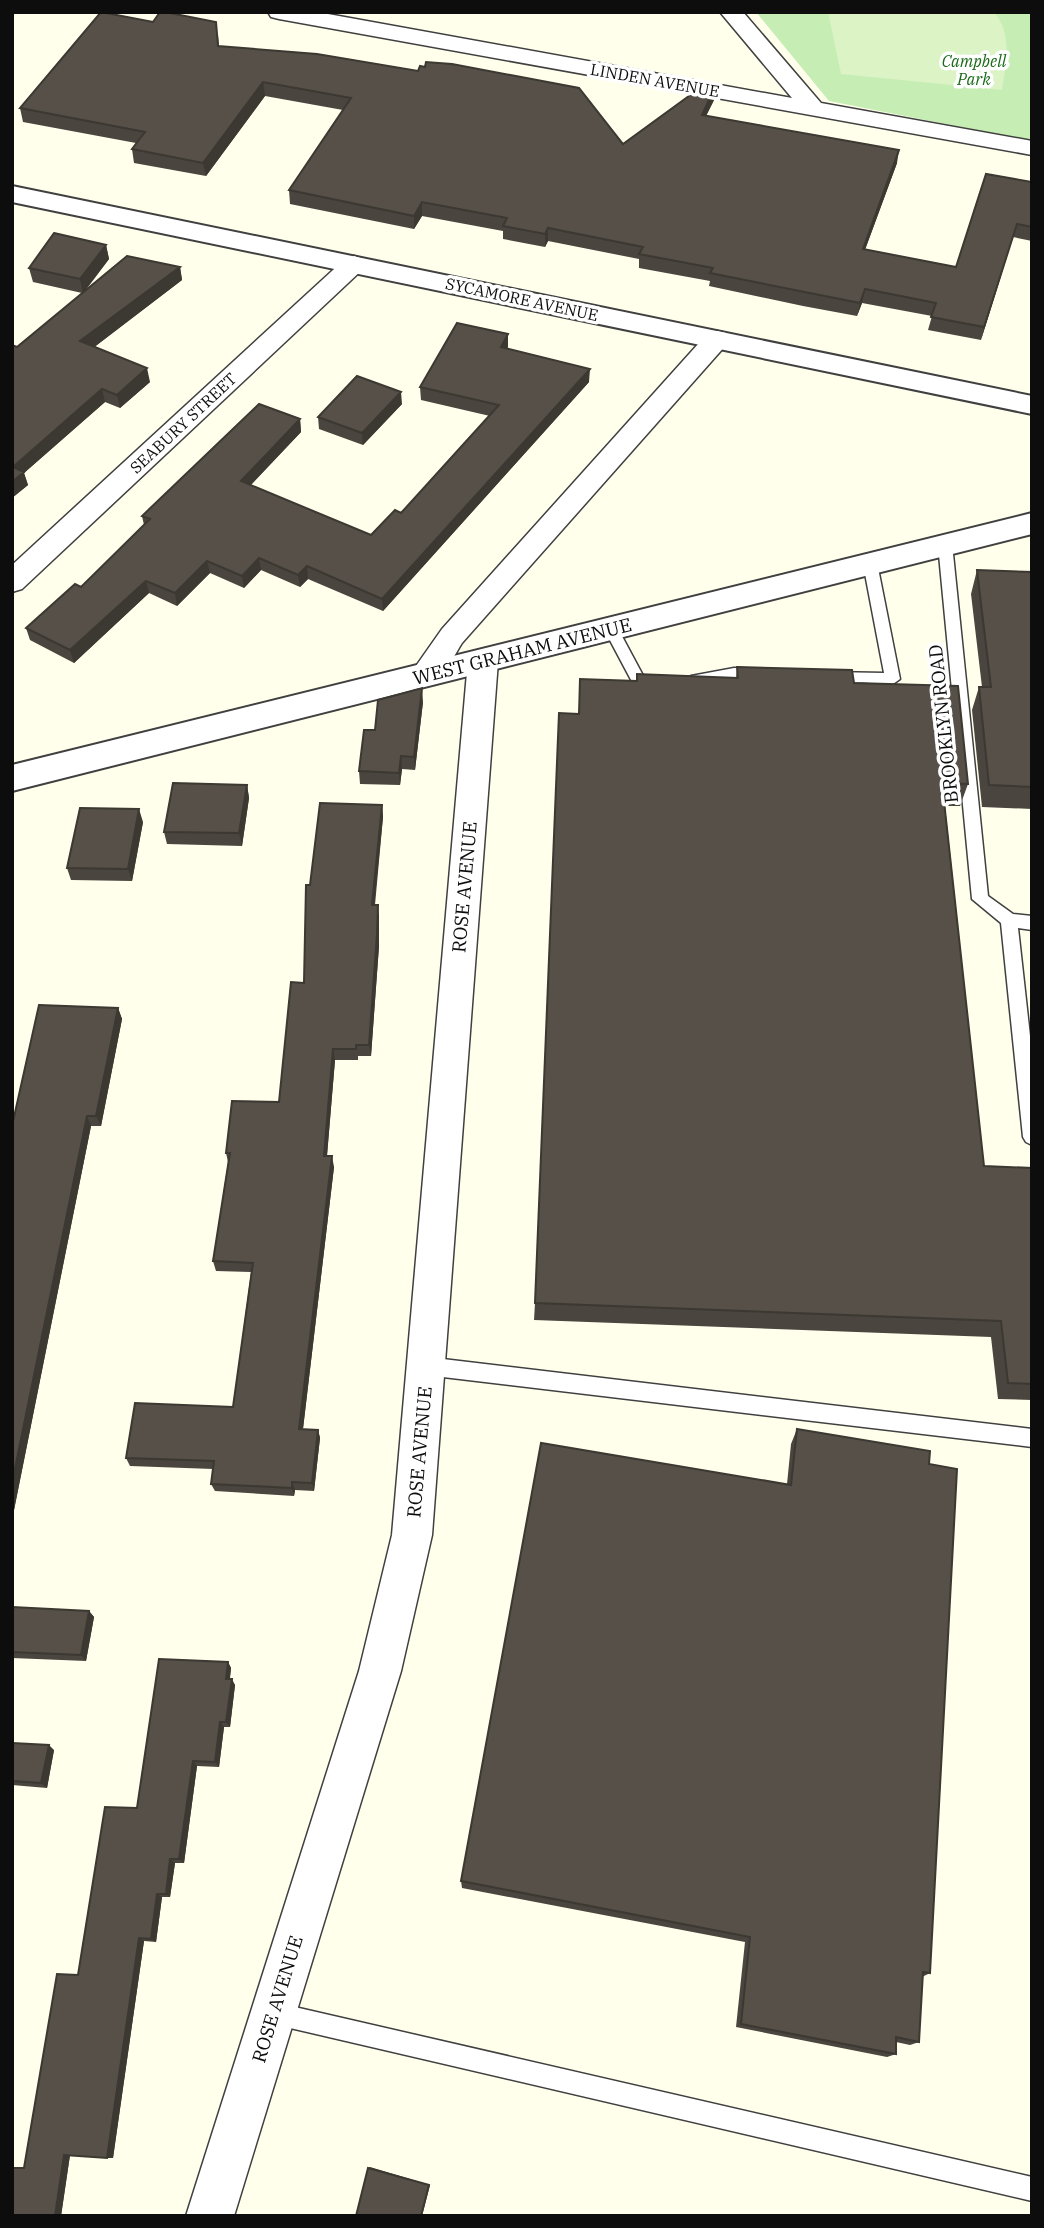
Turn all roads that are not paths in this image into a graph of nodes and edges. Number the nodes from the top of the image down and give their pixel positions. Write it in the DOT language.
graph roads {
  1 [pos="279,12"];
  2 [pos="731,12"];
  3 [pos="346,19"];
  4 [pos="813,108"];
  5 [pos="1032,148"];
  6 [pos="12,194"];
  7 [pos="354,264"];
  8 [pos="716,339"];
  9 [pos="1032,405"];
  10 [pos="1032,523"];
  11 [pos="945,544"];
  12 [pos="870,563"];
  13 [pos="12,582"];
  14 [pos="611,629"];
  15 [pos="483,661"];
  16 [pos="774,675"];
  17 [pos="424,676"];
  18 [pos="814,676"];
  19 [pos="12,778"];
  20 [pos="1009,920"];
  21 [pos="1032,923"];
  22 [pos="1032,1137"];
  23 [pos="426,1366"];
  24 [pos="1032,1438"];
  25 [pos="273,2013"];
  26 [pos="1032,2189"];
  27 [pos="210,2216"];
  1 -- 3 [label="street, LINDEN AVENUE"];
  2 -- 4 [label="street"];
  3 -- 4 [label="street, LINDEN AVENUE"];
  4 -- 5 [label="street, LINDEN AVENUE"];
  6 -- 7 [label="street, SYCAMORE AVENUE"];
  7 -- 8 [label="street, SYCAMORE AVENUE"];
  7 -- 13 [label="street, SEABURY STREET"];
  8 -- 9 [label="street, SYCAMORE AVENUE"];
  8 -- 17 [label="street"];
  10 -- 11 [label="street, WEST GRAHAM AVENUE"];
  11 -- 12 [label="street, WEST GRAHAM AVENUE"];
  11 -- 20 [label="lane, BROOKLYN ROAD"];
  12 -- 14 [label="street, WEST GRAHAM AVENUE"];
  12 -- 18 [label="lane"];
  14 -- 15 [label="street, WEST GRAHAM AVENUE"];
  14 -- 16 [label="lane"];
  15 -- 17 [label="street, WEST GRAHAM AVENUE"];
  15 -- 23 [label="street, ROSE AVENUE"];
  17 -- 19 [label="street, WEST GRAHAM AVENUE"];
  20 -- 21 [label="lane"];
  20 -- 22 [label="lane"];
  23 -- 24 [label="lane"];
  23 -- 25 [label="street, ROSE AVENUE"];
  25 -- 26 [label="lane"];
  25 -- 27 [label="street, ROSE AVENUE"];
}
